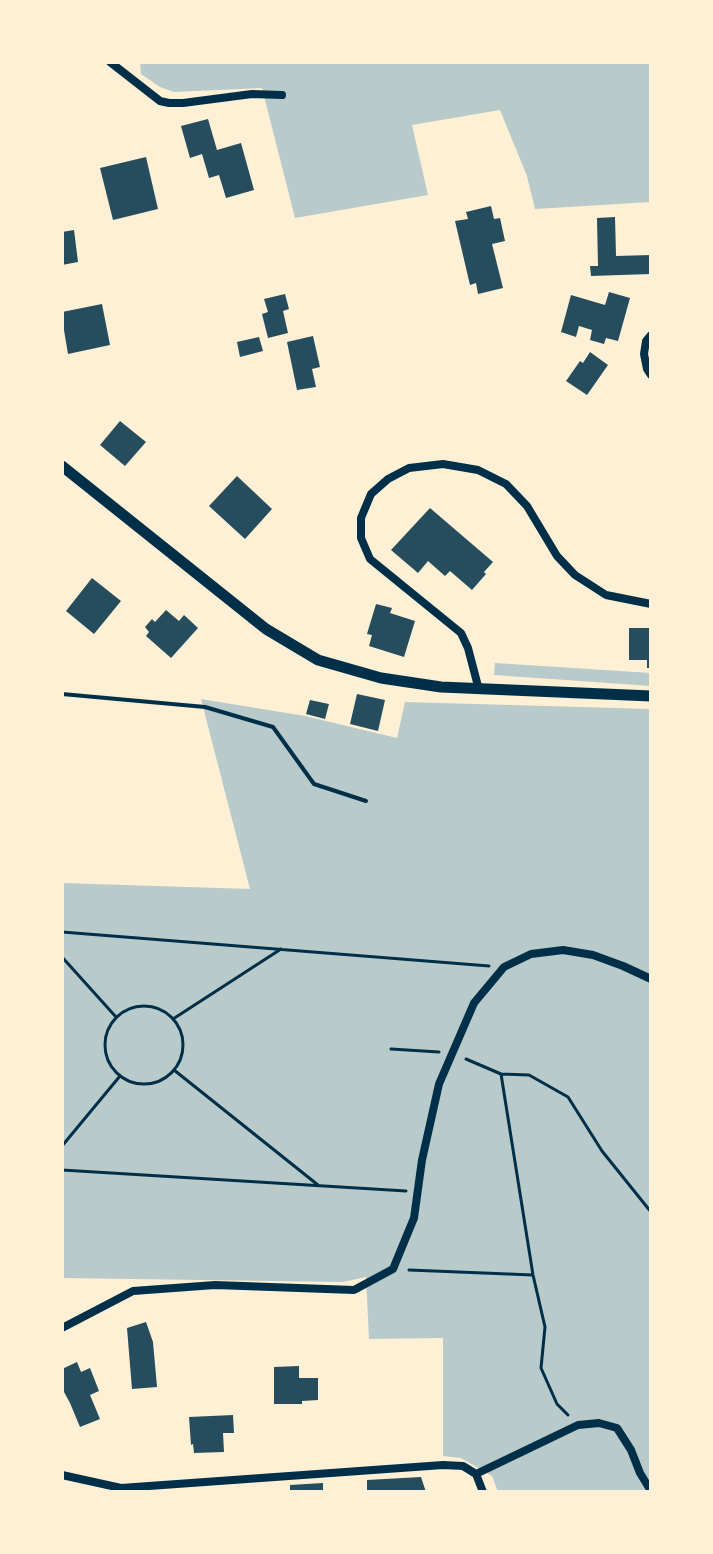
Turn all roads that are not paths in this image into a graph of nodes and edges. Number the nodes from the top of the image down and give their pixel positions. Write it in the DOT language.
graph roads {
  1 [pos="110,62"];
  2 [pos="282,95"];
  3 [pos="651,335"];
  4 [pos="651,375"];
  5 [pos="62,466"];
  6 [pos="651,604"];
  7 [pos="479,690"];
  8 [pos="62,694"];
  9 [pos="651,696"];
  10 [pos="366,801"];
  11 [pos="651,979"];
  12 [pos="62,1328"];
  13 [pos="476,1474"];
  14 [pos="62,1475"];
  15 [pos="651,1491"];
  16 [pos="483,1492"];
  1 -- 2 [label="street"];
  3 -- 4 [label="street"];
  5 -- 7 [label="street"];
  6 -- 7 [label="street"];
  7 -- 9 [label="street"];
  8 -- 10 [label="lane"];
  11 -- 12 [label="street"];
  13 -- 14 [label="street"];
  13 -- 15 [label="street"];
  13 -- 16 [label="street"];
}
